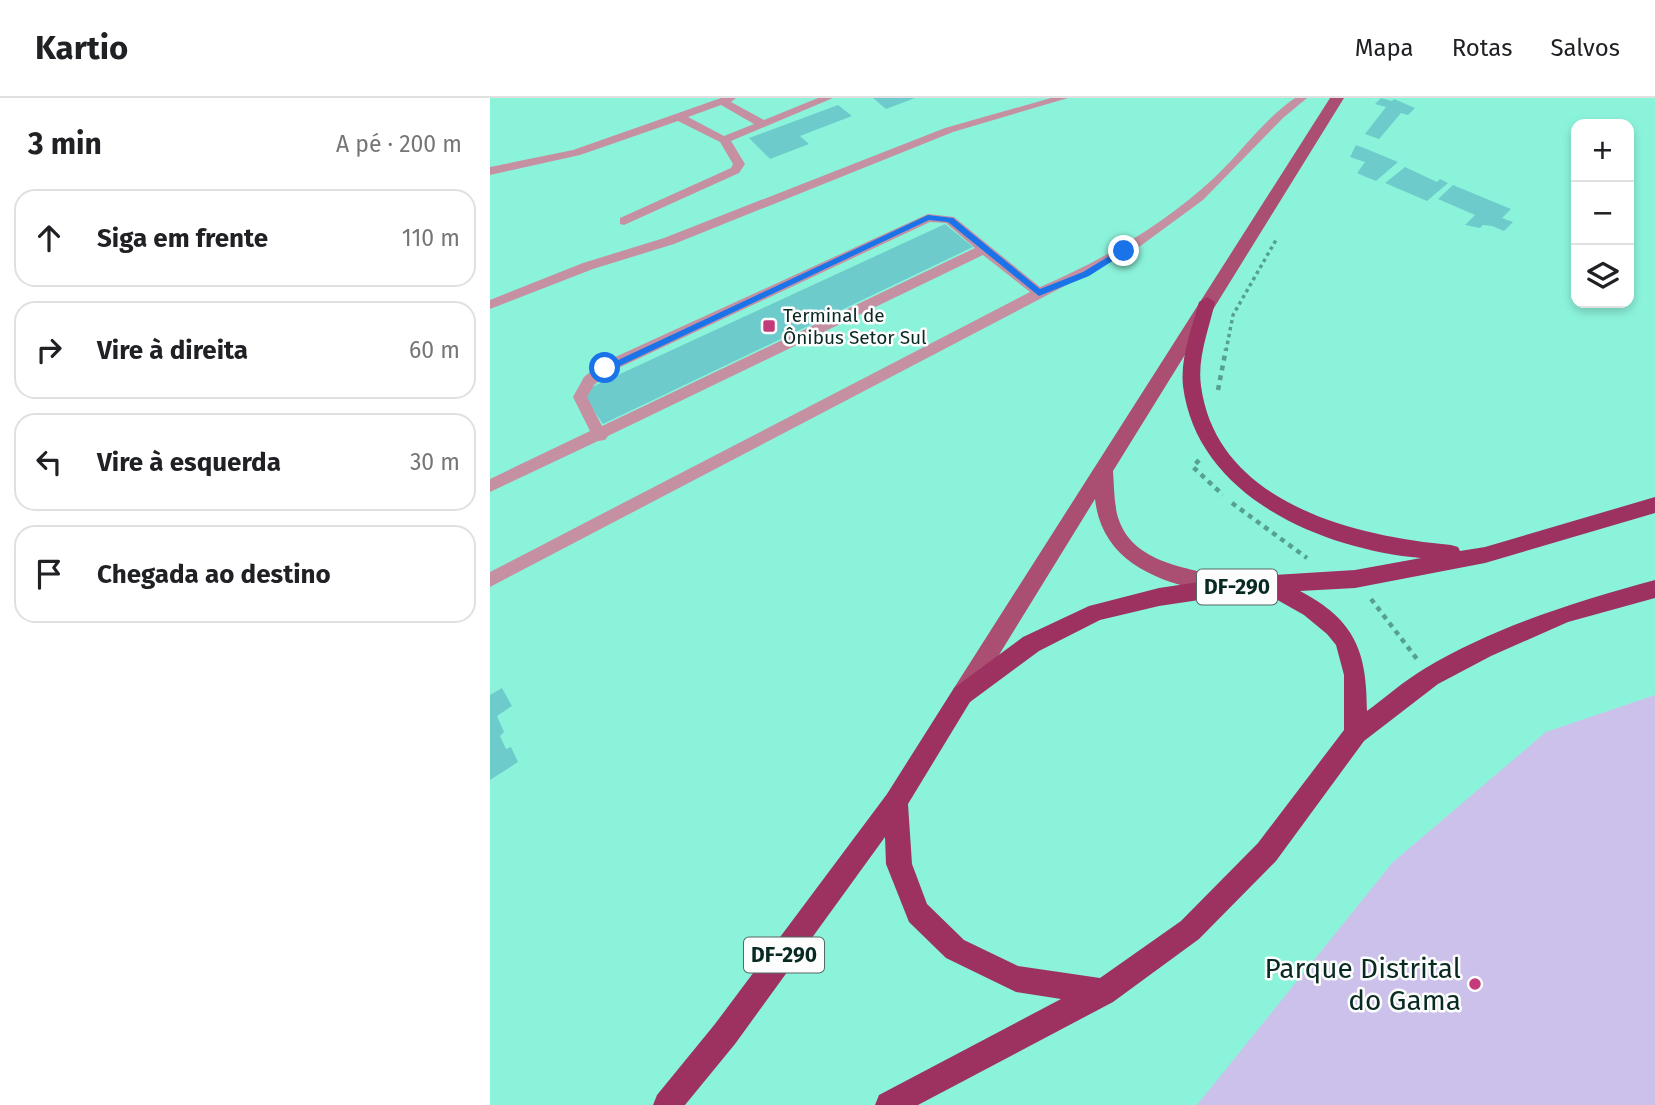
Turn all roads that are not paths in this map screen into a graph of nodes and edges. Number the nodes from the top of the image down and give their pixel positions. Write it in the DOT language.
graph roads {
  1 [pos="828,98"];
  2 [pos="1063,98"];
  3 [pos="1302,98"];
  4 [pos="1337,98"];
  5 [pos="726,100"];
  6 [pos="679,117"];
  7 [pos="763,124"];
  8 [pos="724,140"];
  9 [pos="490,171"];
  10 [pos="624,221"];
  11 [pos="984,249"];
  12 [pos="1039,293"];
  13 [pos="1208,302"];
  14 [pos="490,305"];
  15 [pos="600,436"];
  16 [pos="1104,468"];
  17 [pos="490,486"];
  18 [pos="1655,505"];
  19 [pos="1485,555"];
  20 [pos="490,580"];
  21 [pos="1226,587"];
  22 [pos="1271,587"];
  23 [pos="1655,589"];
  24 [pos="962,695"];
  25 [pos="1356,733"];
  26 [pos="896,803"];
  27 [pos="1103,992"];
  28 [pos="667,1105"];
  29 [pos="889,1105"];
  1 -- 7 [label="lane"];
  2 -- 14 [label="lane"];
  3 -- 12 [label="lane"];
  4 -- 13 [label="main road"];
  5 -- 6 [label="lane"];
  5 -- 7 [label="lane"];
  6 -- 8 [label="lane"];
  6 -- 9 [label="lane"];
  7 -- 8 [label="lane"];
  8 -- 10 [label="lane"];
  11 -- 12 [label="lane"];
  11 -- 15 [label="lane"];
  11 -- 15 [label="lane"];
  12 -- 20 [label="lane"];
  13 -- 16 [label="main road"];
  13 -- 19 [label="highway"];
  15 -- 17 [label="lane"];
  16 -- 21 [label="main road"];
  16 -- 24 [label="main road"];
  18 -- 19 [label="highway, DF-290"];
  19 -- 22 [label="highway, DF-290"];
  21 -- 22 [label="highway, DF-290"];
  21 -- 24 [label="highway, DF-290"];
  22 -- 25 [label="highway"];
  23 -- 25 [label="highway"];
  24 -- 26 [label="highway, DF-290"];
  25 -- 27 [label="highway"];
  26 -- 27 [label="highway"];
  26 -- 28 [label="highway, DF-290"];
  27 -- 29 [label="highway"];
}
